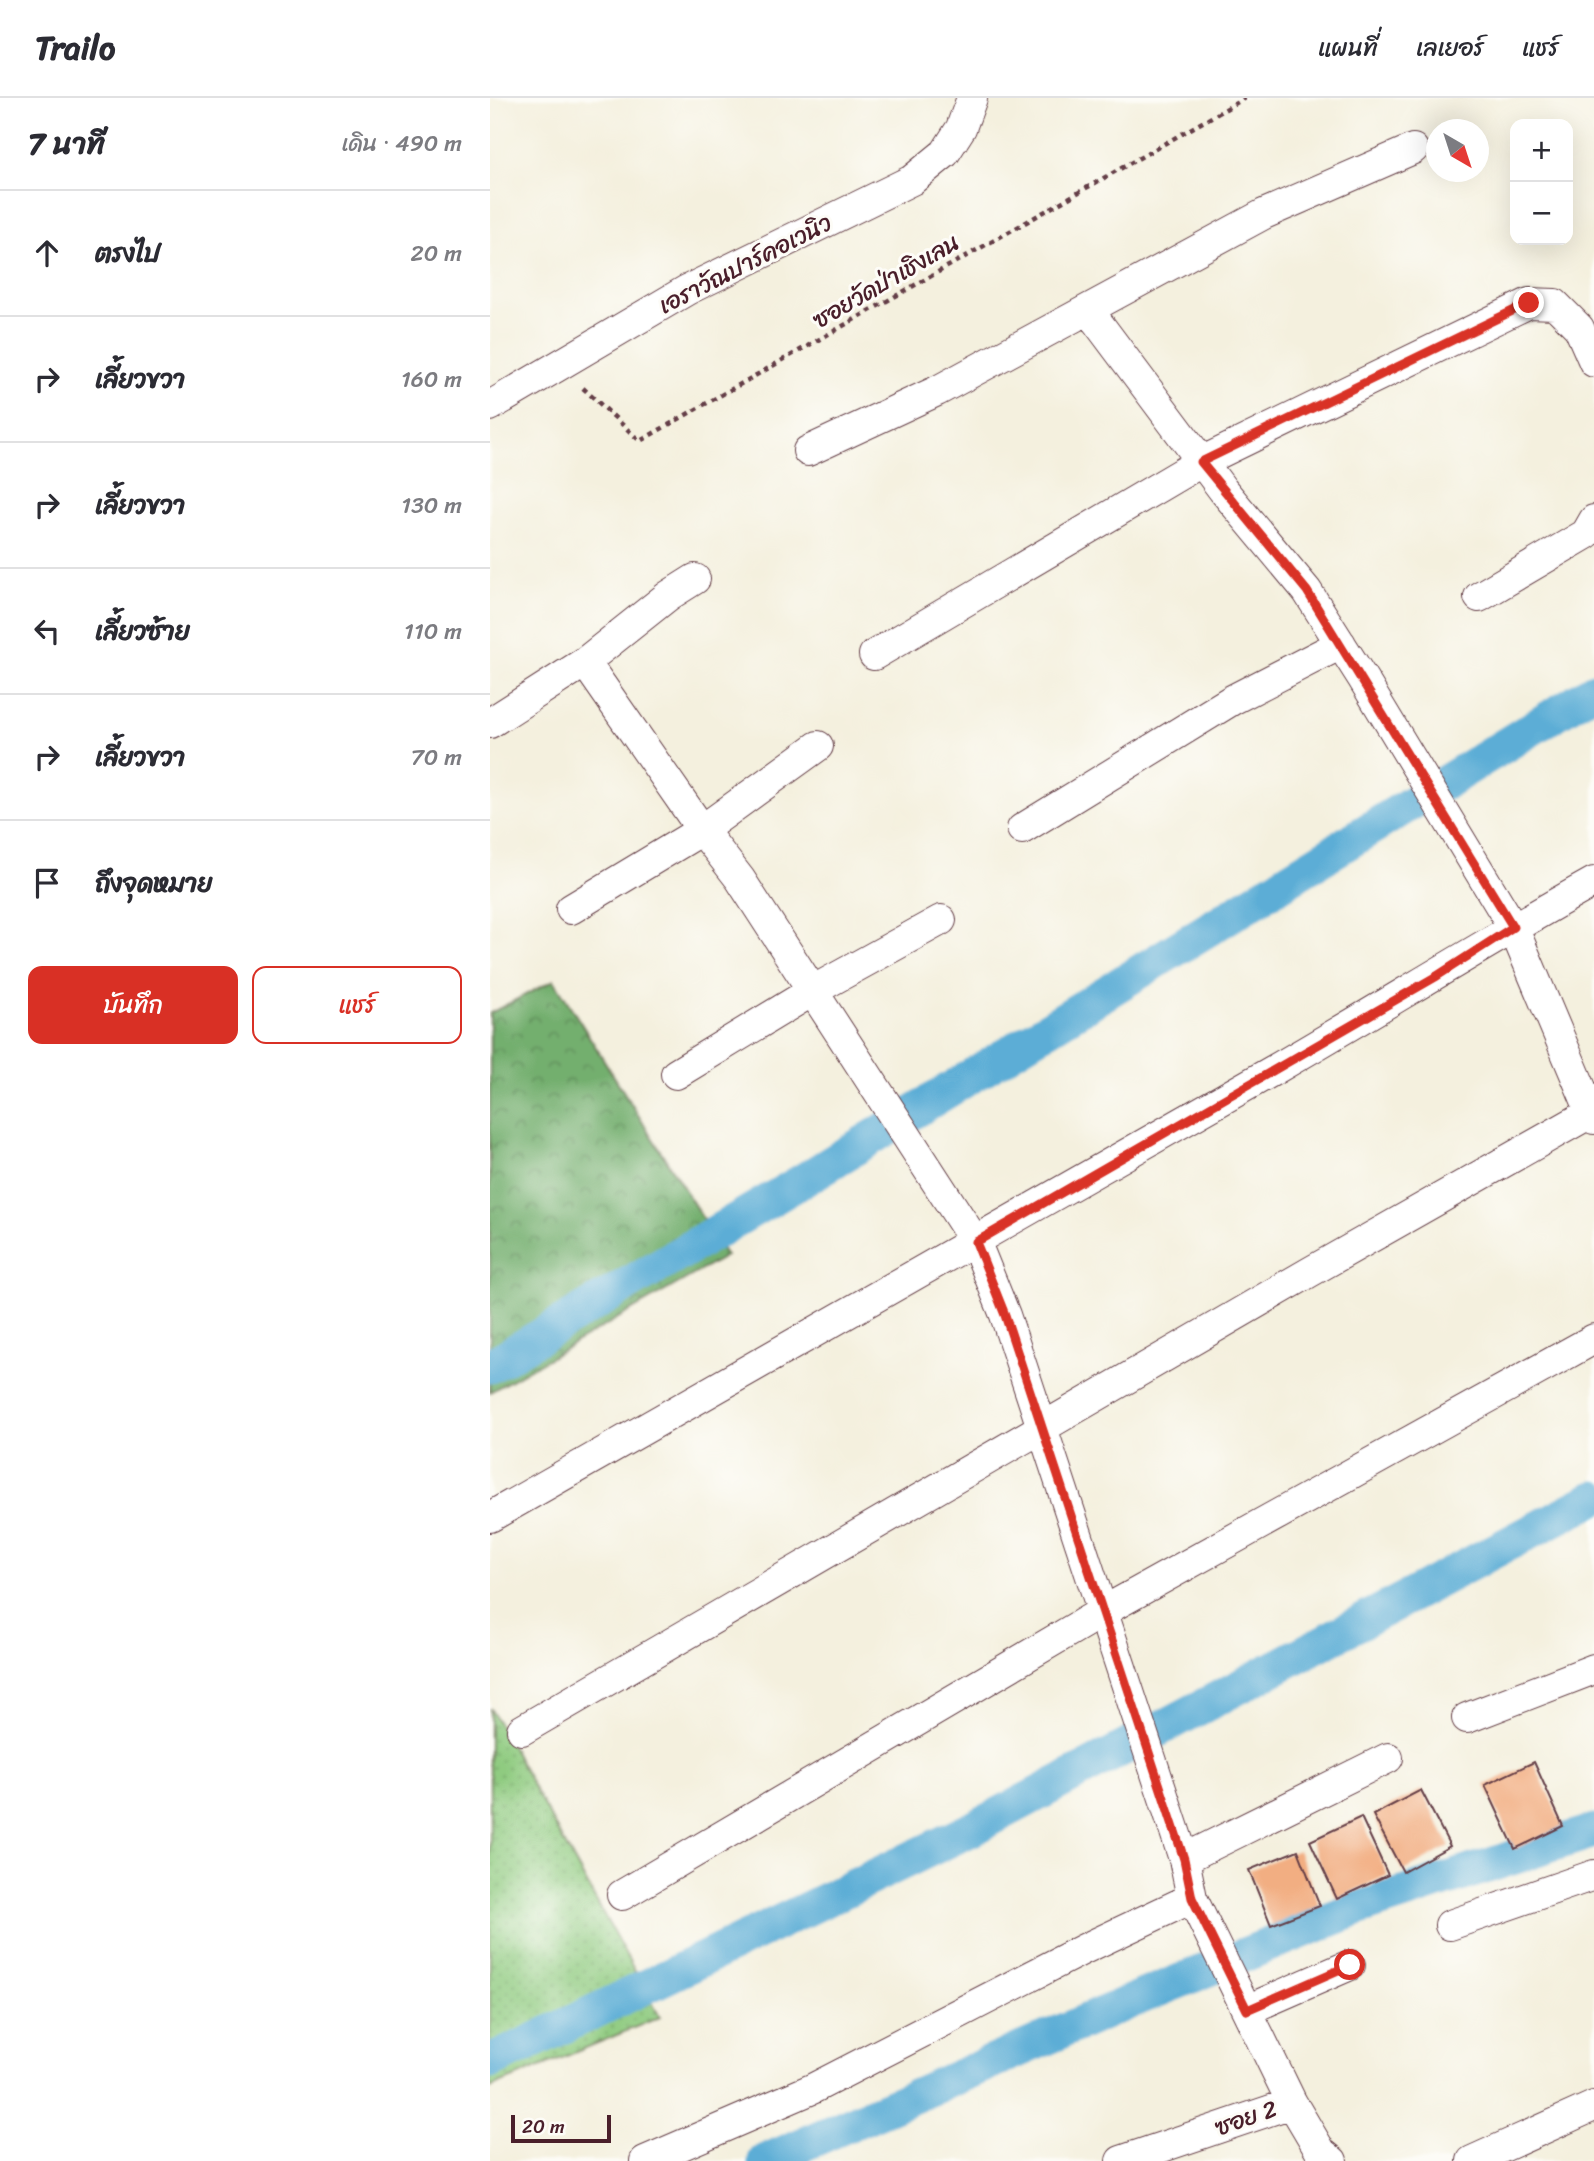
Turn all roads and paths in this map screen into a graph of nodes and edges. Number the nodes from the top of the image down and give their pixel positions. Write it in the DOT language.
graph roads {
  1 [pos="972,98"];
  2 [pos="1245,98"];
  3 [pos="1413,149"];
  4 [pos="1089,312"];
  5 [pos="1594,362"];
  6 [pos="559,367"];
  7 [pos="490,406"];
  8 [pos="808,451"];
  9 [pos="1201,462"];
  10 [pos="1594,520"];
  11 [pos="695,579"];
  12 [pos="1479,597"];
  13 [pos="1341,644"];
  14 [pos="874,655"];
  15 [pos="585,662"];
  16 [pos="490,723"];
  17 [pos="818,746"];
  18 [pos="1022,829"];
  19 [pos="702,830"];
  20 [pos="1594,882"];
  21 [pos="571,909"];
  22 [pos="941,920"];
  23 [pos="1513,927"];
  24 [pos="814,990"];
  25 [pos="676,1074"];
  26 [pos="1593,1114"];
  27 [pos="976,1242"];
  28 [pos="1594,1339"];
  29 [pos="1042,1429"];
  30 [pos="490,1517"];
  31 [pos="1102,1612"];
  32 [pos="1594,1669"];
  33 [pos="1466,1718"];
  34 [pos="522,1730"];
  35 [pos="1388,1758"];
  36 [pos="1184,1859"];
  37 [pos="1594,1875"];
  38 [pos="622,1895"];
  39 [pos="1192,1898"];
  40 [pos="1450,1925"];
  41 [pos="1350,1965"];
  42 [pos="1247,2010"];
  43 [pos="1292,2103"];
  44 [pos="1594,2106"];
  45 [pos="645,2161"];
  46 [pos="1121,2161"];
  47 [pos="1332,2161"];
  48 [pos="1472,2161"];
  1 -- 6 [label="street, เอราวัณปาร์คอเวนิว"];
  2 -- 6 [label="path, ซอยวัดป่าเชิงเลน"];
  3 -- 4 [label="street"];
  4 -- 8 [label="street"];
  4 -- 9 [label="street"];
  5 -- 9 [label="street"];
  6 -- 7 [label="street, เอราวัณปาร์คอเวนิว"];
  9 -- 13 [label="street"];
  9 -- 14 [label="street"];
  10 -- 12 [label="street"];
  11 -- 15 [label="street"];
  13 -- 18 [label="street"];
  13 -- 23 [label="street"];
  15 -- 16 [label="street"];
  15 -- 19 [label="street"];
  17 -- 19 [label="street"];
  19 -- 21 [label="street"];
  19 -- 24 [label="street"];
  20 -- 23 [label="street"];
  22 -- 24 [label="street"];
  23 -- 26 [label="street"];
  23 -- 27 [label="street"];
  24 -- 25 [label="street"];
  24 -- 27 [label="street"];
  26 -- 29 [label="street"];
  27 -- 29 [label="street"];
  27 -- 30 [label="street"];
  28 -- 31 [label="street"];
  29 -- 31 [label="street"];
  29 -- 34 [label="street"];
  31 -- 36 [label="street"];
  31 -- 38 [label="street"];
  32 -- 33 [label="street"];
  35 -- 36 [label="street"];
  36 -- 39 [label="street"];
  37 -- 40 [label="street"];
  39 -- 42 [label="street"];
  39 -- 45 [label="street"];
  41 -- 42 [label="street"];
  42 -- 43 [label="street"];
  43 -- 46 [label="street, ซอย 2"];
  43 -- 47 [label="street"];
  44 -- 48 [label="street"];
}
